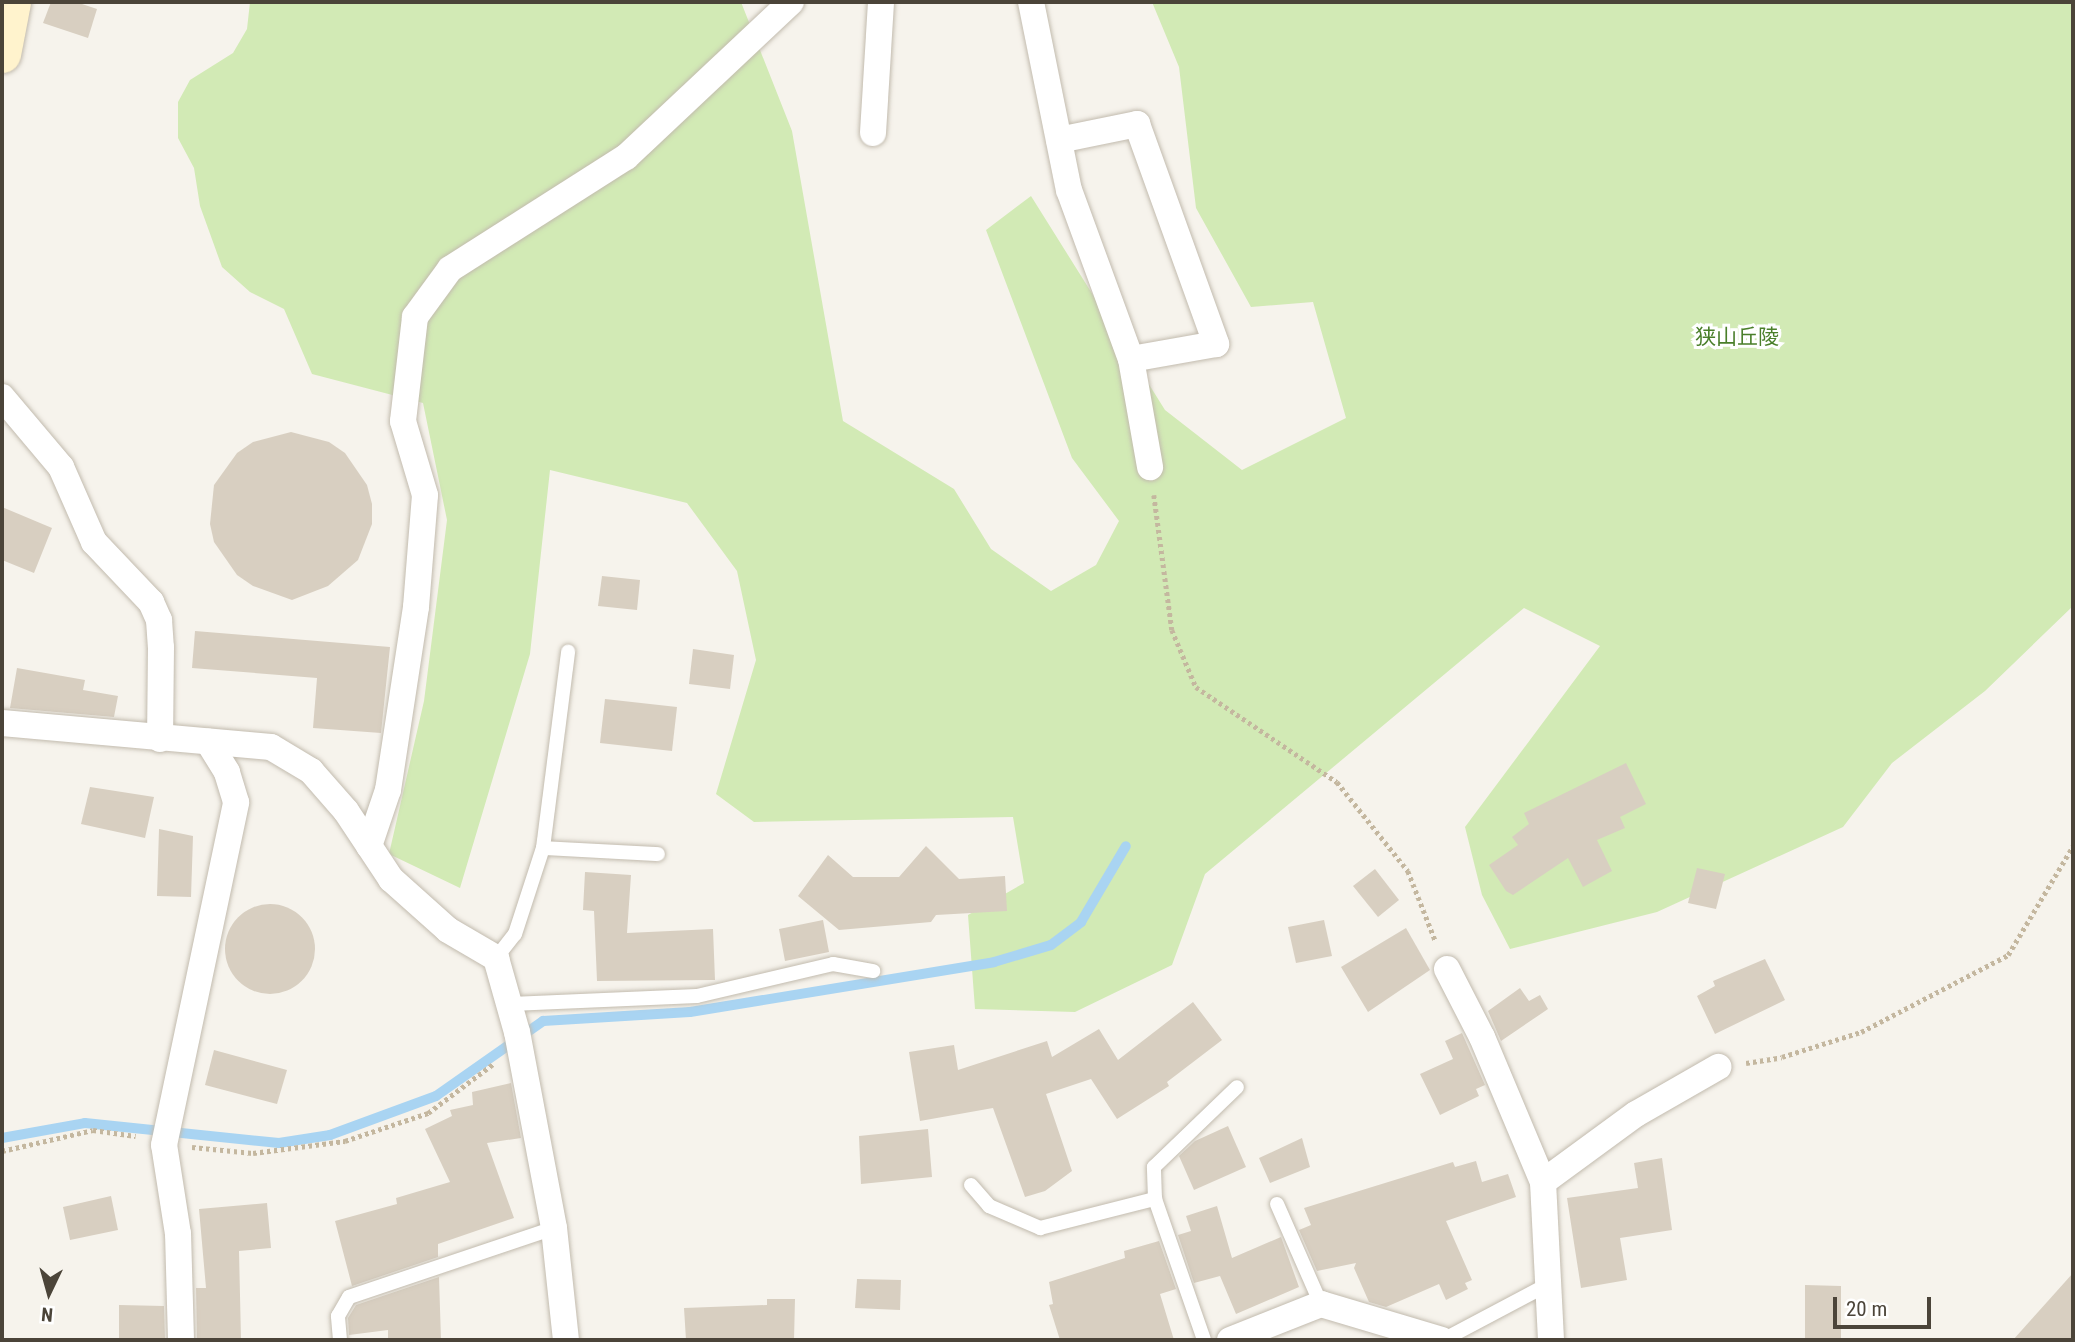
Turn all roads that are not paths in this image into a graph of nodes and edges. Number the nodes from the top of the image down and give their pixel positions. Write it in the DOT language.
graph roads {
  1 [pos="12,2"];
  2 [pos="792,2"];
  3 [pos="881,2"];
  4 [pos="1031,2"];
  5 [pos="2,54"];
  6 [pos="873,133"];
  7 [pos="1059,140"];
  8 [pos="1131,359"];
  9 [pos="2,397"];
  10 [pos="1150,467"];
  11 [pos="568,652"];
  12 [pos="2,723"];
  13 [pos="160,738"];
  14 [pos="208,742"];
  15 [pos="369,846"];
  16 [pos="543,848"];
  17 [pos="657,854"];
  18 [pos="495,958"];
  19 [pos="1447,969"];
  20 [pos="873,971"];
  21 [pos="511,1004"];
  22 [pos="1718,1067"];
  23 [pos="1237,1087"];
  24 [pos="1543,1181"];
  25 [pos="971,1185"];
  26 [pos="1155,1199"];
  27 [pos="1277,1204"];
  28 [pos="554,1228"];
  29 [pos="1547,1285"];
  30 [pos="1321,1304"];
  31 [pos="181,1340"];
  32 [pos="340,1340"];
  33 [pos="566,1340"];
  34 [pos="1204,1340"];
  35 [pos="1230,1340"];
  36 [pos="1442,1340"];
  37 [pos="1551,1340"];
  1 -- 5 [label="street"];
  2 -- 15 [label="street"];
  3 -- 6 [label="street"];
  4 -- 7 [label="street"];
  7 -- 8 [label="street"];
  7 -- 8 [label="street"];
  8 -- 10 [label="street"];
  9 -- 13 [label="street"];
  11 -- 16 [label="lane"];
  12 -- 13 [label="street"];
  13 -- 14 [label="street"];
  14 -- 15 [label="street"];
  14 -- 31 [label="street"];
  15 -- 18 [label="street"];
  16 -- 17 [label="lane"];
  16 -- 18 [label="lane"];
  18 -- 21 [label="street"];
  19 -- 24 [label="street"];
  20 -- 21 [label="lane"];
  21 -- 28 [label="street"];
  22 -- 24 [label="street"];
  23 -- 26 [label="lane"];
  24 -- 29 [label="street"];
  25 -- 26 [label="lane"];
  26 -- 34 [label="lane"];
  27 -- 30 [label="lane"];
  28 -- 32 [label="lane"];
  28 -- 33 [label="street"];
  29 -- 36 [label="lane"];
  29 -- 37 [label="street"];
  30 -- 35 [label="street"];
  30 -- 36 [label="street"];
}
